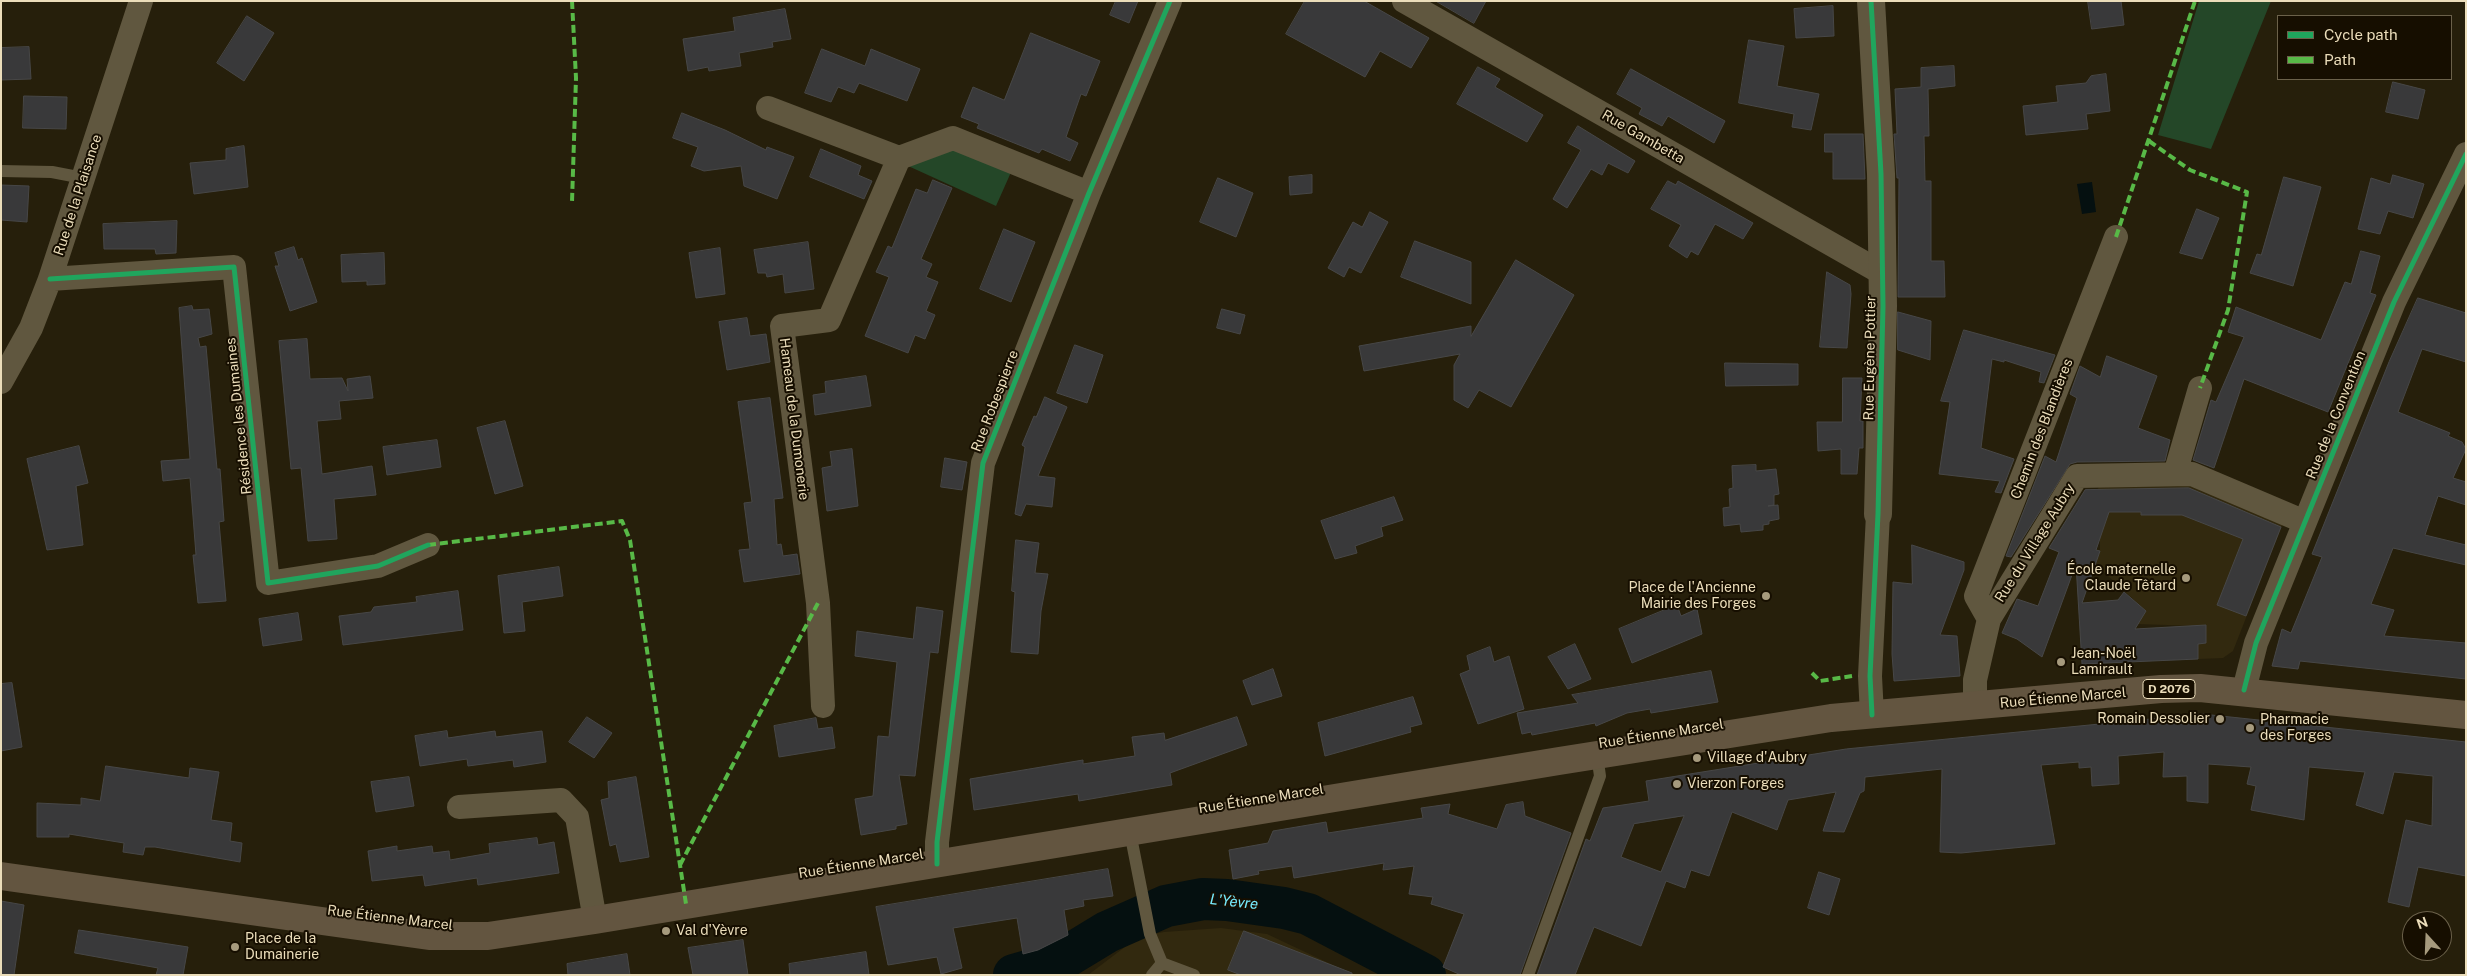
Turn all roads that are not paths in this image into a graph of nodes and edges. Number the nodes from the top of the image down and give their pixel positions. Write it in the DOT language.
graph roads {
  1 [pos="142,1"];
  2 [pos="1170,1"];
  3 [pos="1404,1"];
  4 [pos="1871,1"];
  5 [pos="768,108"];
  6 [pos="2466,154"];
  7 [pos="899,158"];
  8 [pos="1,171"];
  9 [pos="83,178"];
  10 [pos="1089,193"];
  11 [pos="2116,237"];
  12 [pos="1882,273"];
  13 [pos="50,280"];
  14 [pos="1,382"];
  15 [pos="2200,388"];
  16 [pos="2175,474"];
  17 [pos="1878,514"];
  18 [pos="2305,522"];
  19 [pos="428,545"];
  20 [pos="1989,619"];
  21 [pos="2244,690"];
  22 [pos="823,706"];
  23 [pos="1975,706"];
  24 [pos="1872,715"];
  25 [pos="2466,715"];
  26 [pos="1597,755"];
  27 [pos="460,807"];
  28 [pos="1130,832"];
  29 [pos="937,864"];
  30 [pos="1,876"];
  31 [pos="595,920"];
  32 [pos="1162,963"];
  33 [pos="1152,975"];
  34 [pos="1194,975"];
  35 [pos="1528,975"];
  1 -- 9 [label="street, Rue de la Plaisance"];
  2 -- 10 [label="street, Rue Robespierre"];
  3 -- 12 [label="street, Rue Gambetta"];
  4 -- 12 [label="street, Rue Eugène Pottier"];
  5 -- 7 [label="street"];
  6 -- 18 [label="street, Rue de la Convention"];
  7 -- 10 [label="street"];
  7 -- 22 [label="street, Hameau de la Dumonerie"];
  8 -- 9 [label="lane"];
  9 -- 13 [label="street, Rue de la Plaisance"];
  10 -- 29 [label="street, Rue Robespierre"];
  11 -- 20 [label="street, Chemin des Blandières"];
  12 -- 17 [label="street, Rue Eugène Pottier"];
  13 -- 14 [label="street, Rue de la Plaisance"];
  13 -- 19 [label="street, Résidence les Dumaines"];
  15 -- 16 [label="street"];
  16 -- 18 [label="street, Rue du Village Aubry"];
  16 -- 20 [label="street, Rue du Village Aubry"];
  17 -- 24 [label="street, Rue Eugène Pottier"];
  18 -- 21 [label="street, Rue de la Convention"];
  20 -- 23 [label="street, Rue du Village Aubry"];
  21 -- 23 [label="main road, Rue Étienne Marcel / D 2076"];
  21 -- 25 [label="main road, Rue Étienne Marcel / D 2076"];
  23 -- 24 [label="main road, Rue Étienne Marcel / D 2076"];
  24 -- 26 [label="main road, Rue Étienne Marcel / D 2076"];
  26 -- 28 [label="main road, Rue Étienne Marcel / D 2076"];
  26 -- 35 [label="lane"];
  27 -- 31 [label="street"];
  28 -- 29 [label="main road, Rue Étienne Marcel / D 2076"];
  28 -- 32 [label="lane"];
  29 -- 31 [label="main road, Rue Étienne Marcel / D 2076"];
  30 -- 31 [label="main road, Rue Étienne Marcel / D 2076"];
  32 -- 33 [label="lane"];
  32 -- 34 [label="lane"];
}
